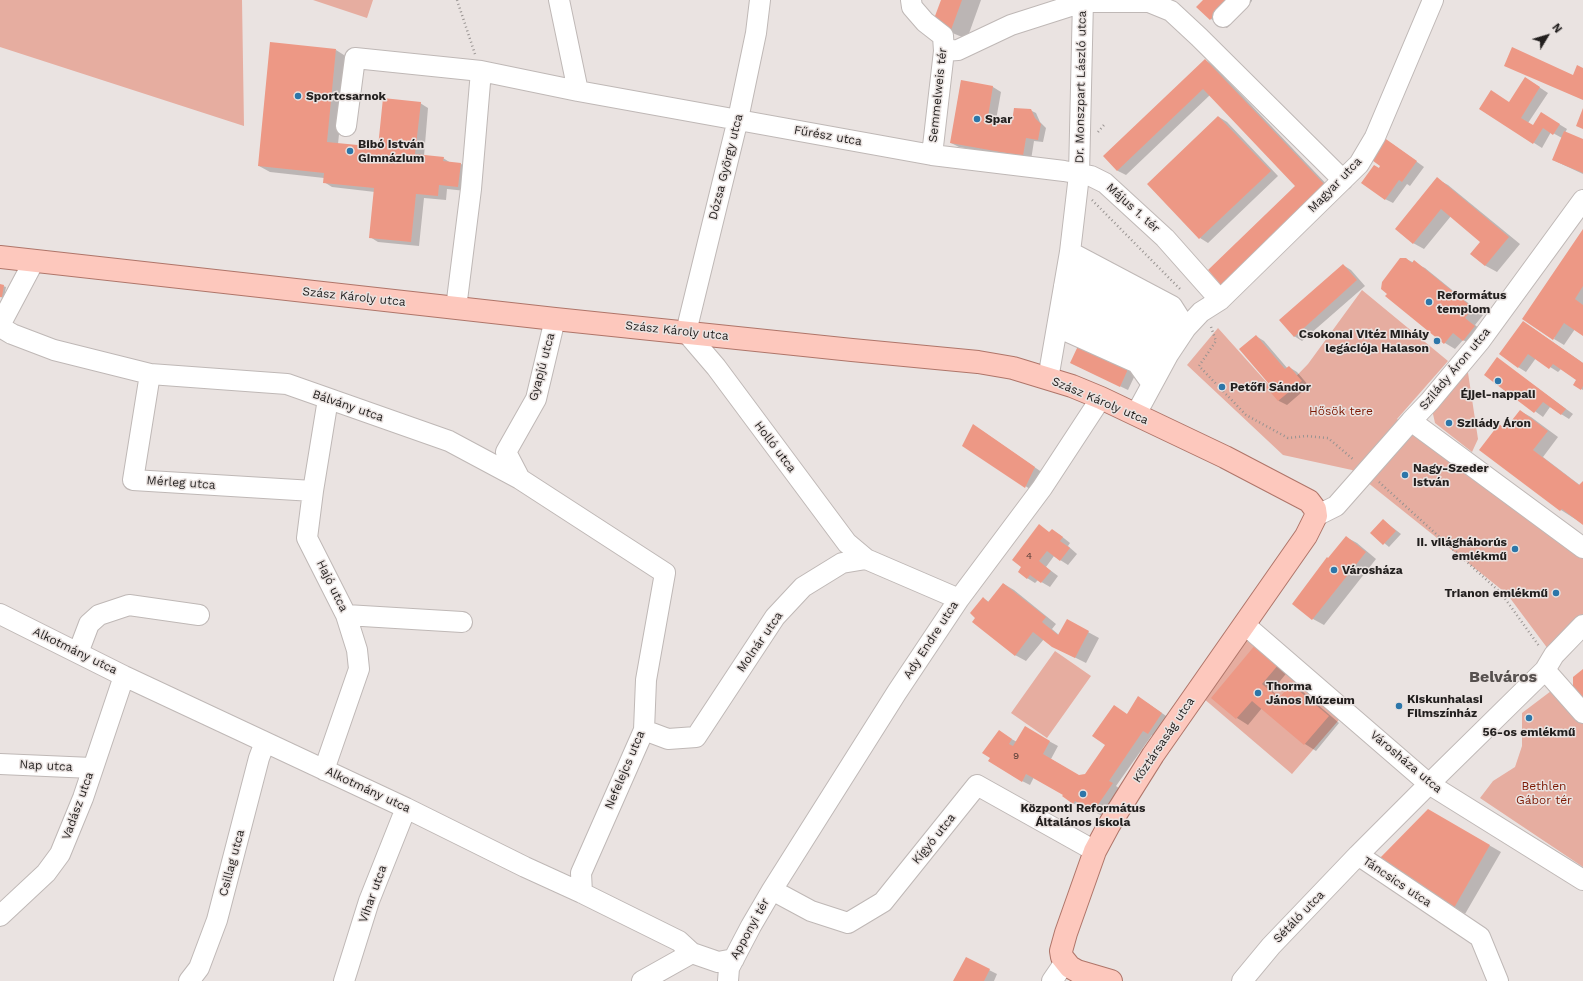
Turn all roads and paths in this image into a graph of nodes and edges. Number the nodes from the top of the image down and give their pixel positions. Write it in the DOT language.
graph roads {
  1 [pos="457,0"];
  2 [pos="559,0"];
  3 [pos="760,0"];
  4 [pos="911,0"];
  5 [pos="1240,0"];
  6 [pos="1433,0"];
  7 [pos="1083,1"];
  8 [pos="1223,17"];
  9 [pos="944,51"];
  10 [pos="481,71"];
  11 [pos="578,91"];
  12 [pos="738,119"];
  13 [pos="346,126"];
  14 [pos="932,155"];
  15 [pos="1085,176"];
  16 [pos="1343,180"];
  17 [pos="1583,200"];
  18 [pos="0,257"];
  19 [pos="34,261"];
  20 [pos="1067,270"];
  21 [pos="1182,291"];
  22 [pos="1220,300"];
  23 [pos="1061,307"];
  24 [pos="456,308"];
  25 [pos="1201,312"];
  26 [pos="555,318"];
  27 [pos="0,326"];
  28 [pos="1057,327"];
  29 [pos="686,332"];
  30 [pos="1168,355"];
  31 [pos="150,374"];
  32 [pos="1048,379"];
  33 [pos="1101,398"];
  34 [pos="328,399"];
  35 [pos="1136,414"];
  36 [pos="1411,421"];
  37 [pos="1367,472"];
  38 [pos="520,479"];
  39 [pos="313,491"];
  40 [pos="1316,516"];
  41 [pos="1583,548"];
  42 [pos="866,559"];
  43 [pos="664,573"];
  44 [pos="959,598"];
  45 [pos="0,614"];
  46 [pos="199,615"];
  47 [pos="346,615"];
  48 [pos="462,622"];
  49 [pos="1244,624"];
  50 [pos="1583,625"];
  51 [pos="1541,648"];
  52 [pos="78,653"];
  53 [pos="1545,670"];
  54 [pos="124,676"];
  55 [pos="1583,713"];
  56 [pos="644,730"];
  57 [pos="265,742"];
  58 [pos="0,764"];
  59 [pos="92,768"];
  60 [pos="324,770"];
  61 [pos="1429,784"];
  62 [pos="406,808"];
  63 [pos="1095,851"];
  64 [pos="1358,856"];
  65 [pos="1583,880"];
  66 [pos="772,890"];
  67 [pos="582,893"];
  68 [pos="0,916"];
  69 [pos="692,953"];
  70 [pos="1065,962"];
  71 [pos="730,969"];
  72 [pos="190,981"];
  73 [pos="344,981"];
  74 [pos="642,981"];
  75 [pos="1052,981"];
  76 [pos="1111,981"];
  77 [pos="1242,981"];
  78 [pos="1498,981"];
  1 -- 10 [label="path"];
  2 -- 11 [label="street"];
  3 -- 12 [label="street, Dózsa György utca"];
  4 -- 9 [label="street, Semmelweis tér"];
  5 -- 8 [label="street"];
  6 -- 16 [label="street, Magyar utca"];
  7 -- 9 [label="street"];
  7 -- 15 [label="street, Dr. Monszpart László utca"];
  7 -- 16 [label="street"];
  9 -- 14 [label="street, Semmelweis tér"];
  10 -- 11 [label="street, Fűrész utca"];
  10 -- 13 [label="street, Fűrész utca"];
  10 -- 24 [label="street"];
  11 -- 12 [label="street, Fűrész utca"];
  12 -- 14 [label="street, Fűrész utca"];
  12 -- 29 [label="street, Dózsa György utca"];
  14 -- 15 [label="street, Fűrész utca"];
  15 -- 20 [label="street"];
  15 -- 21 [label="path"];
  15 -- 22 [label="street, Május 1. tér"];
  16 -- 22 [label="street, Magyar utca"];
  17 -- 36 [label="street, Szilády Áron utca"];
  18 -- 19 [label="main road, Szász Károly utca"];
  19 -- 24 [label="main road, Szász Károly utca"];
  19 -- 27 [label="street"];
  20 -- 23 [label="street"];
  20 -- 30 [label="street"];
  22 -- 25 [label="street"];
  23 -- 28 [label="street"];
  23 -- 30 [label="street"];
  24 -- 26 [label="main road, Szász Károly utca"];
  25 -- 30 [label="street"];
  25 -- 37 [label="path"];
  26 -- 29 [label="main road, Szász Károly utca"];
  26 -- 38 [label="street, Gyapjú utca"];
  27 -- 31 [label="street, Bálvány utca"];
  28 -- 30 [label="street"];
  28 -- 32 [label="street"];
  29 -- 32 [label="main road, Szász Károly utca"];
  29 -- 42 [label="street, Holló utca"];
  30 -- 35 [label="street"];
  31 -- 34 [label="street, Bálvány utca"];
  31 -- 39 [label="street, Mérleg utca"];
  32 -- 33 [label="main road, Szász Károly utca"];
  33 -- 35 [label="main road, Szász Károly utca"];
  33 -- 44 [label="street, Ady Endre utca"];
  34 -- 38 [label="street, Bálvány utca"];
  34 -- 39 [label="street, Hajó utca"];
  35 -- 40 [label="main road, Szász Károly utca"];
  36 -- 37 [label="street"];
  36 -- 41 [label="street"];
  37 -- 40 [label="street"];
  37 -- 51 [label="path"];
  38 -- 43 [label="street, Bálvány utca"];
  39 -- 47 [label="street, Hajó utca"];
  40 -- 49 [label="main road, Köztársaság utca"];
  42 -- 44 [label="street"];
  42 -- 56 [label="street, Molnár utca"];
  43 -- 56 [label="street, Nefelejcs utca"];
  44 -- 66 [label="street, Ady Endre utca"];
  45 -- 52 [label="street, Alkotmány utca"];
  46 -- 52 [label="street"];
  47 -- 48 [label="street"];
  47 -- 60 [label="street, Hajó utca"];
  49 -- 61 [label="street, Városháza utca"];
  49 -- 63 [label="main road, Köztársaság utca"];
  50 -- 53 [label="street"];
  52 -- 54 [label="street, Alkotmány utca"];
  53 -- 55 [label="street"];
  53 -- 61 [label="street"];
  54 -- 57 [label="street, Alkotmány utca"];
  54 -- 59 [label="street, Vadász utca"];
  56 -- 67 [label="street, Nefelejcs utca"];
  57 -- 60 [label="street, Alkotmány utca"];
  57 -- 72 [label="street, Csillag utca"];
  58 -- 59 [label="street, Nap utca"];
  59 -- 68 [label="street, Vadász utca"];
  60 -- 62 [label="street, Alkotmány utca"];
  61 -- 64 [label="street, Táncsics utca"];
  61 -- 65 [label="street, Városháza utca"];
  62 -- 67 [label="street, Alkotmány utca"];
  62 -- 73 [label="street, Vihar utca"];
  63 -- 66 [label="street, Kígyó utca"];
  63 -- 70 [label="main road, Köztársaság utca"];
  64 -- 77 [label="street, Sétáló utca"];
  64 -- 78 [label="street, Táncsics utca"];
  66 -- 71 [label="street, Apponyi tér"];
  67 -- 69 [label="street, Alkotmány utca"];
  69 -- 71 [label="street, Alkotmány utca"];
  69 -- 74 [label="street"];
  70 -- 75 [label="street"];
  70 -- 76 [label="main road"];
}
